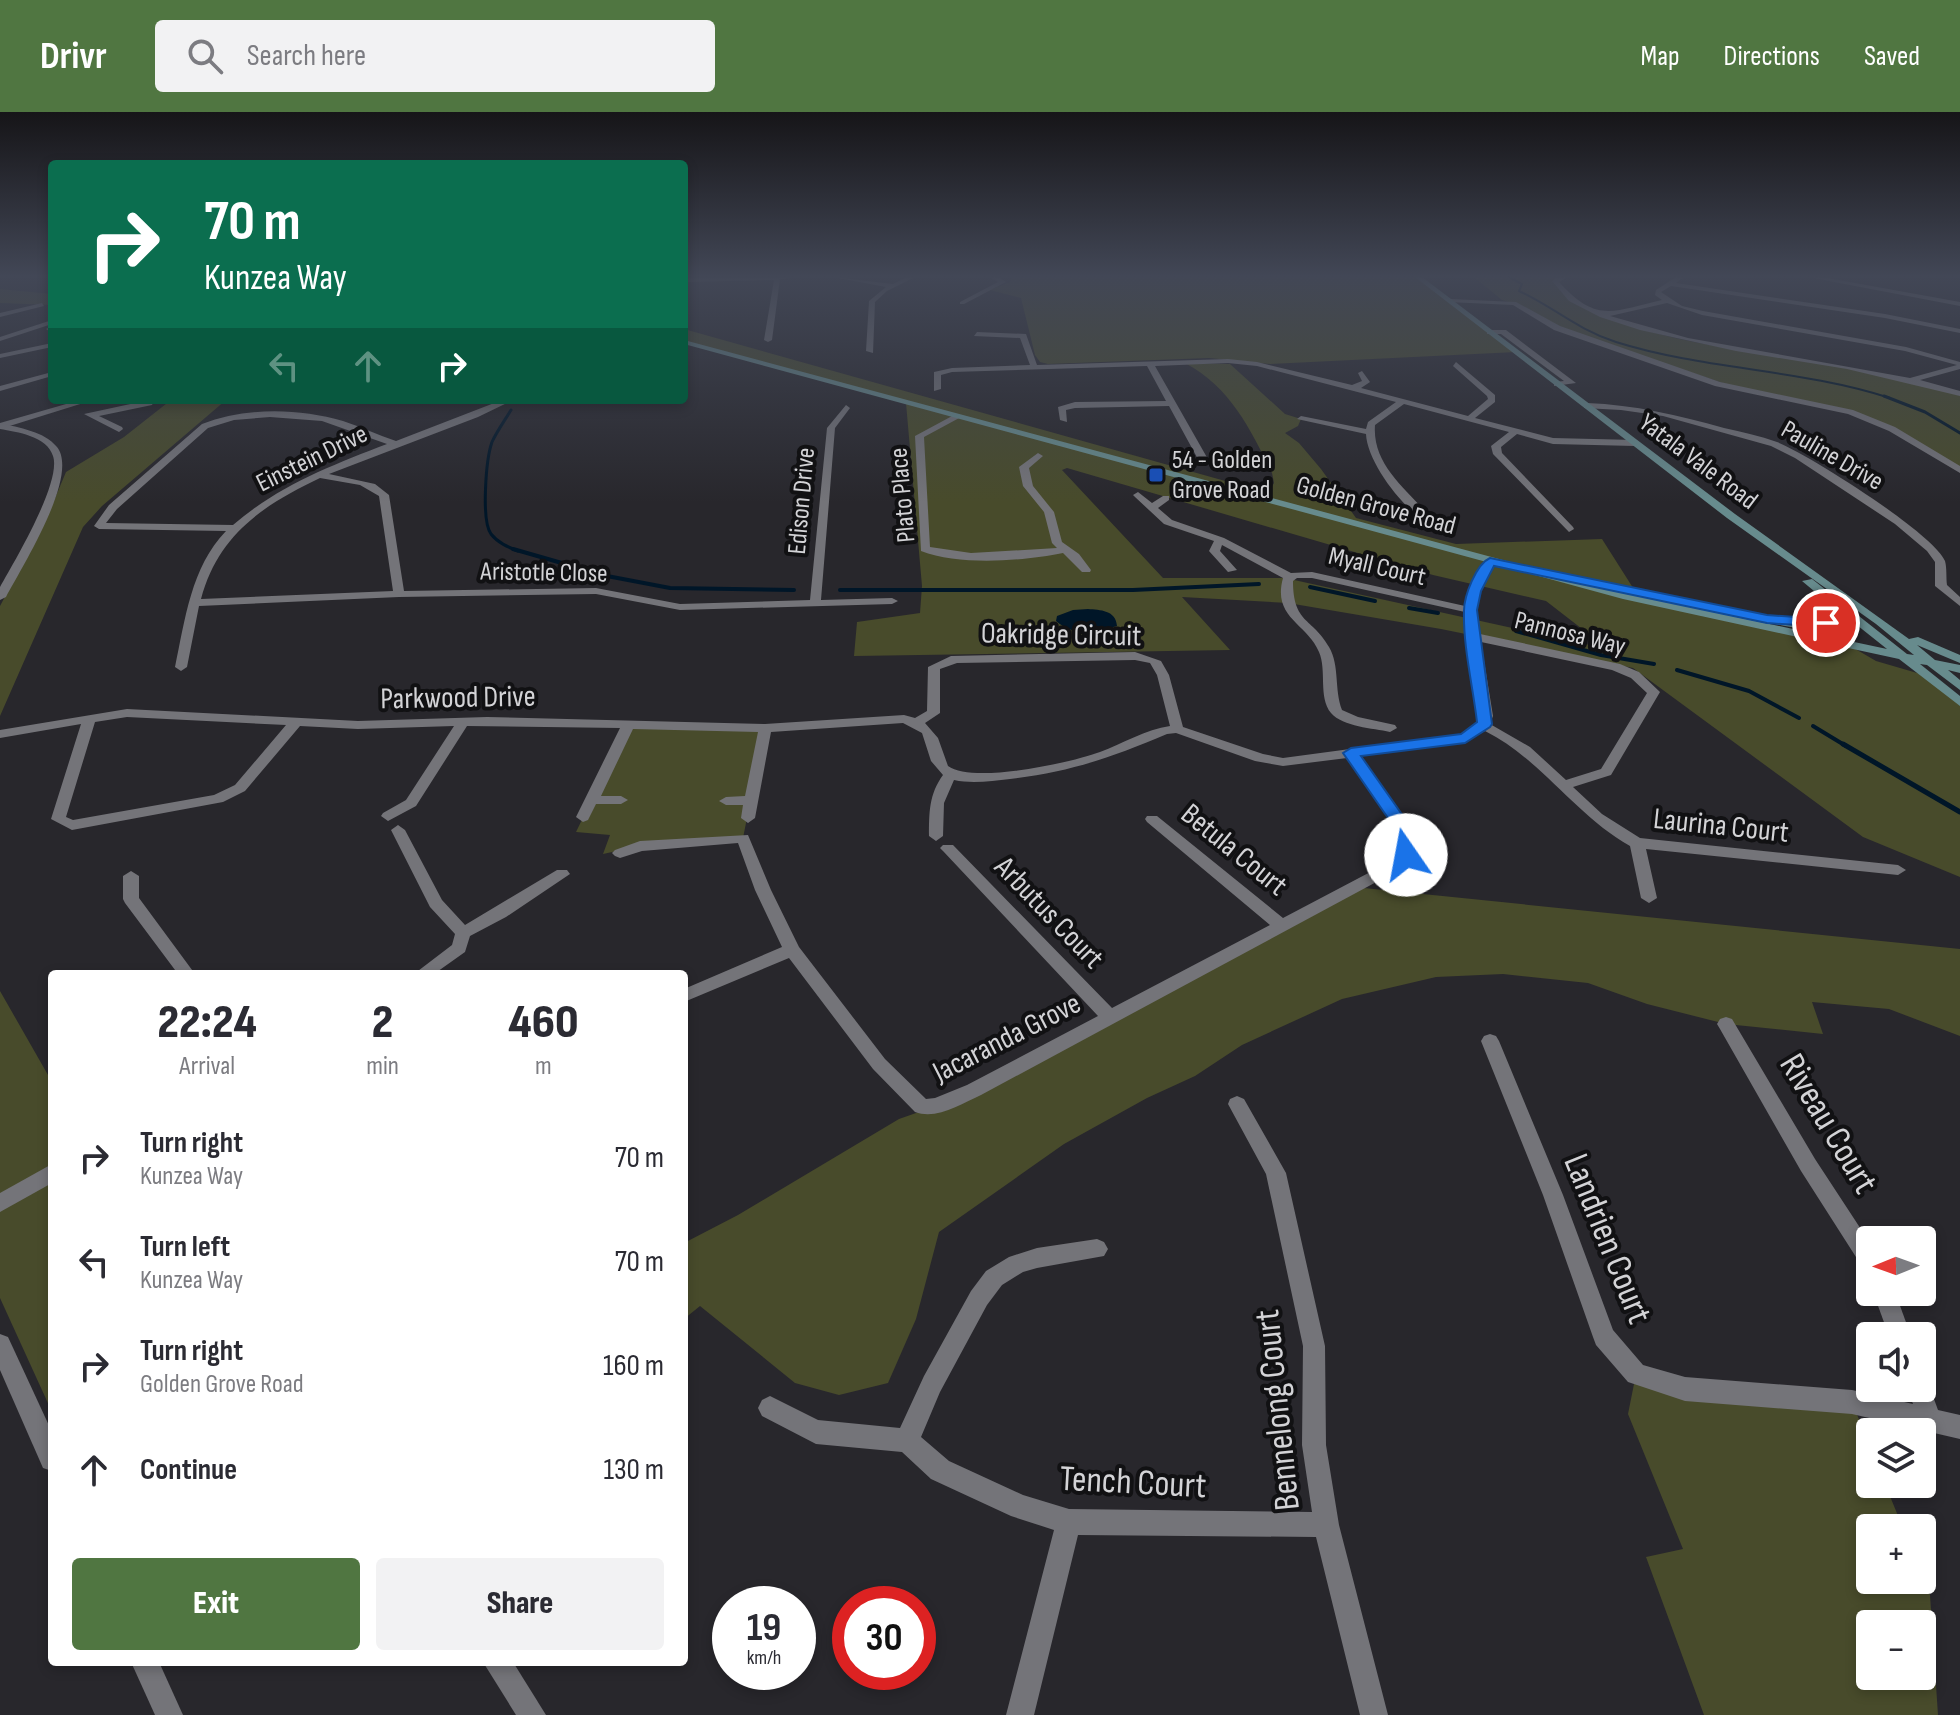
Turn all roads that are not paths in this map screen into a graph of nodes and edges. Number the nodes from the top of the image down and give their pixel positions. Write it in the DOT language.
graph roads {
  1 [pos="20,352"];
  2 [pos="720,352"];
  3 [pos="1029,352"];
  4 [pos="1516,352"];
  5 [pos="1530,352"];
  6 [pos="1625,352"];
  7 [pos="1753,352"];
  8 [pos="1912,352"];
  9 [pos="0,356"];
  10 [pos="1149,362"];
  11 [pos="1456,364"];
  12 [pos="1034,366"];
  13 [pos="1960,366"];
  14 [pos="1362,373"];
  15 [pos="48,375"];
  16 [pos="1911,381"];
  17 [pos="1557,384"];
  18 [pos="1353,388"];
  19 [pos="0,389"];
  20 [pos="937,389"];
  21 [pos="1960,394"];
  22 [pos="1403,401"];
  23 [pos="1171,403"];
  24 [pos="77,404"];
  25 [pos="144,404"];
  26 [pos="499,404"];
  27 [pos="71,406"];
  28 [pos="1587,406"];
  29 [pos="846,408"];
  30 [pos="92,415"];
  31 [pos="957,417"];
  32 [pos="1470,418"];
  33 [pos="1301,419"];
  34 [pos="1064,420"];
  35 [pos="3,427"];
  36 [pos="119,429"];
  37 [pos="1369,432"];
  38 [pos="1514,432"];
  39 [pos="1635,443"];
  40 [pos="396,444"];
  41 [pos="1038,456"];
  42 [pos="1204,461"];
  43 [pos="1960,470"];
  44 [pos="318,475"];
  45 [pos="1138,495"];
  46 [pos="1166,498"];
  47 [pos="1152,507"];
  48 [pos="1731,516"];
  49 [pos="1427,519"];
  50 [pos="235,528"];
  51 [pos="1569,529"];
  52 [pos="1220,540"];
  53 [pos="1065,549"];
  54 [pos="1495,562"];
  55 [pos="1086,570"];
  56 [pos="1232,570"];
  57 [pos="0,577"];
  58 [pos="1290,577"];
  59 [pos="399,594"];
  60 [pos="0,597"];
  61 [pos="1827,597"];
  62 [pos="892,601"];
  63 [pos="195,603"];
  64 [pos="815,603"];
  65 [pos="1855,603"];
  66 [pos="1960,603"];
  67 [pos="1470,610"];
  68 [pos="1767,619"];
  69 [pos="1476,637"];
  70 [pos="1889,645"];
  71 [pos="1910,654"];
  72 [pos="1960,659"];
  73 [pos="1931,663"];
  74 [pos="181,667"];
  75 [pos="1960,669"];
  76 [pos="1960,686"];
  77 [pos="1960,702"];
  78 [pos="90,718"];
  79 [pos="296,722"];
  80 [pos="918,722"];
  81 [pos="462,723"];
  82 [pos="628,725"];
  83 [pos="1484,726"];
  84 [pos="765,728"];
  85 [pos="1390,728"];
  86 [pos="1177,729"];
  87 [pos="0,734"];
  88 [pos="1351,753"];
  89 [pos="950,775"];
  90 [pos="1565,785"];
  91 [pos="592,800"];
  92 [pos="621,800"];
  93 [pos="751,800"];
  94 [pos="726,801"];
  95 [pos="388,816"];
  96 [pos="583,817"];
  97 [pos="748,818"];
  98 [pos="1152,819"];
  99 [pos="398,830"];
  100 [pos="1637,843"];
  101 [pos="620,853"];
  102 [pos="1898,870"];
  103 [pos="562,874"];
  104 [pos="131,876"];
  105 [pos="1649,898"];
  106 [pos="1281,925"];
  107 [pos="463,933"];
  108 [pos="792,950"];
  109 [pos="184,970"];
  110 [pos="428,970"];
  111 [pos="688,994"];
  112 [pos="1110,1017"];
  113 [pos="1726,1024"];
  114 [pos="1490,1041"];
  115 [pos="1237,1104"];
  116 [pos="48,1175"];
  117 [pos="0,1203"];
  118 [pos="1856,1239"];
  119 [pos="1097,1249"];
  120 [pos="0,1345"];
  121 [pos="770,1408"];
  122 [pos="1921,1418"];
  123 [pos="1936,1421"];
  124 [pos="1960,1427"];
  125 [pos="907,1441"];
  126 [pos="48,1450"];
  127 [pos="1069,1522"];
  128 [pos="1326,1525"];
  129 [pos="147,1666"];
  130 [pos="500,1666"];
  131 [pos="169,1715"];
  132 [pos="532,1715"];
  133 [pos="1020,1715"];
  134 [pos="1374,1715"];
  1 -- 9 [label="street"];
  2 -- 31 [label="main road, Golden Grove Road"];
  3 -- 12 [label="street"];
  4 -- 17 [label="main road, Yatala Vale Road"];
  5 -- 17 [label="street"];
  6 -- 43 [label="street"];
  7 -- 16 [label="street"];
  8 -- 13 [label="street"];
  10 -- 12 [label="street"];
  10 -- 18 [label="street"];
  10 -- 23 [label="street"];
  11 -- 32 [label="street"];
  12 -- 20 [label="street"];
  13 -- 16 [label="street"];
  14 -- 18 [label="street"];
  15 -- 19 [label="street"];
  16 -- 21 [label="street"];
  17 -- 28 [label="main road, Yatala Vale Road"];
  18 -- 22 [label="street"];
  22 -- 32 [label="street"];
  22 -- 37 [label="street"];
  23 -- 34 [label="street"];
  23 -- 42 [label="street"];
  24 -- 27 [label="street"];
  25 -- 30 [label="street"];
  26 -- 40 [label="street, Einstein Drive"];
  27 -- 30 [label="street"];
  27 -- 35 [label="street"];
  28 -- 39 [label="main road, Yatala Vale Road"];
  28 -- 66 [label="street, Pauline Drive"];
  29 -- 64 [label="street, Edison Drive"];
  30 -- 36 [label="street"];
  31 -- 53 [label="street, Plato Place"];
  31 -- 54 [label="main road, Golden Grove Road"];
  32 -- 38 [label="street"];
  33 -- 37 [label="street"];
  35 -- 57 [label="street"];
  35 -- 60 [label="street"];
  37 -- 49 [label="street"];
  38 -- 39 [label="street"];
  38 -- 51 [label="street"];
  39 -- 48 [label="main road, Yatala Vale Road"];
  40 -- 44 [label="street, Einstein Drive"];
  40 -- 50 [label="street"];
  41 -- 53 [label="street"];
  44 -- 50 [label="street, Einstein Drive"];
  44 -- 59 [label="street"];
  45 -- 47 [label="street"];
  46 -- 47 [label="street"];
  47 -- 52 [label="street"];
  48 -- 61 [label="main road"];
  48 -- 65 [label="main road, Yatala Vale Road"];
  50 -- 63 [label="street, Einstein Drive"];
  52 -- 56 [label="street"];
  52 -- 58 [label="street"];
  53 -- 55 [label="street"];
  54 -- 67 [label="street"];
  54 -- 68 [label="main road, Golden Grove Road"];
  54 -- 71 [label="main road, Golden Grove Road"];
  58 -- 67 [label="street, Myall Court"];
  58 -- 85 [label="street, Myall Court"];
  59 -- 63 [label="street, Aristotle Close"];
  59 -- 64 [label="street, Aristotle Close"];
  61 -- 68 [label="main road"];
  61 -- 70 [label="main road"];
  62 -- 64 [label="street, Aristotle Close"];
  63 -- 74 [label="street, Einstein Drive"];
  65 -- 71 [label="main road, Yatala Vale Road"];
  65 -- 72 [label="main road"];
  67 -- 69 [label="street"];
  68 -- 70 [label="main road, Golden Grove Road"];
  69 -- 83 [label="street"];
  69 -- 90 [label="street, Pannosa Way"];
  70 -- 71 [label="main road"];
  71 -- 72 [label="main road, Golden Grove Road"];
  71 -- 73 [label="main road, Golden Grove Road"];
  71 -- 77 [label="main road"];
  73 -- 75 [label="main road, Golden Grove Road"];
  73 -- 76 [label="main road"];
  78 -- 79 [label="street, Parkwood Drive"];
  78 -- 79 [label="street"];
  78 -- 87 [label="street, Parkwood Drive"];
  79 -- 81 [label="street, Parkwood Drive"];
  80 -- 84 [label="street, Parkwood Drive"];
  80 -- 86 [label="street, Oakridge Circuit"];
  80 -- 89 [label="street"];
  81 -- 82 [label="street, Parkwood Drive"];
  81 -- 95 [label="street"];
  82 -- 84 [label="street, Parkwood Drive"];
  82 -- 91 [label="street"];
  83 -- 88 [label="street"];
  83 -- 90 [label="street, Laurina Court"];
  84 -- 93 [label="street"];
  86 -- 88 [label="street"];
  86 -- 89 [label="street"];
  88 -- 106 [label="street, Jacaranda Grove"];
  89 -- 112 [label="street, Arbutus Court"];
  90 -- 100 [label="street, Laurina Court"];
  91 -- 92 [label="street"];
  91 -- 96 [label="street"];
  93 -- 94 [label="street"];
  93 -- 97 [label="street"];
  98 -- 106 [label="street, Betula Court"];
  99 -- 107 [label="street"];
  100 -- 102 [label="street, Laurina Court"];
  100 -- 105 [label="street"];
  101 -- 108 [label="street, Jacaranda Grove"];
  103 -- 107 [label="street"];
  104 -- 109 [label="street"];
  106 -- 112 [label="street, Jacaranda Grove"];
  107 -- 110 [label="street"];
  108 -- 111 [label="street"];
  108 -- 112 [label="street, Jacaranda Grove"];
  113 -- 118 [label="street, Riveau Court"];
  114 -- 122 [label="street, Landrien Court"];
  115 -- 128 [label="street, Bennelong Court"];
  116 -- 117 [label="street"];
  119 -- 125 [label="street"];
  120 -- 126 [label="street"];
  121 -- 125 [label="street"];
  123 -- 124 [label="street, Landrien Court"];
  125 -- 127 [label="street, Tench Court"];
  127 -- 128 [label="street, Tench Court"];
  127 -- 133 [label="street"];
  128 -- 134 [label="street, Bennelong Court"];
  129 -- 131 [label="street"];
  130 -- 132 [label="street"];
}
